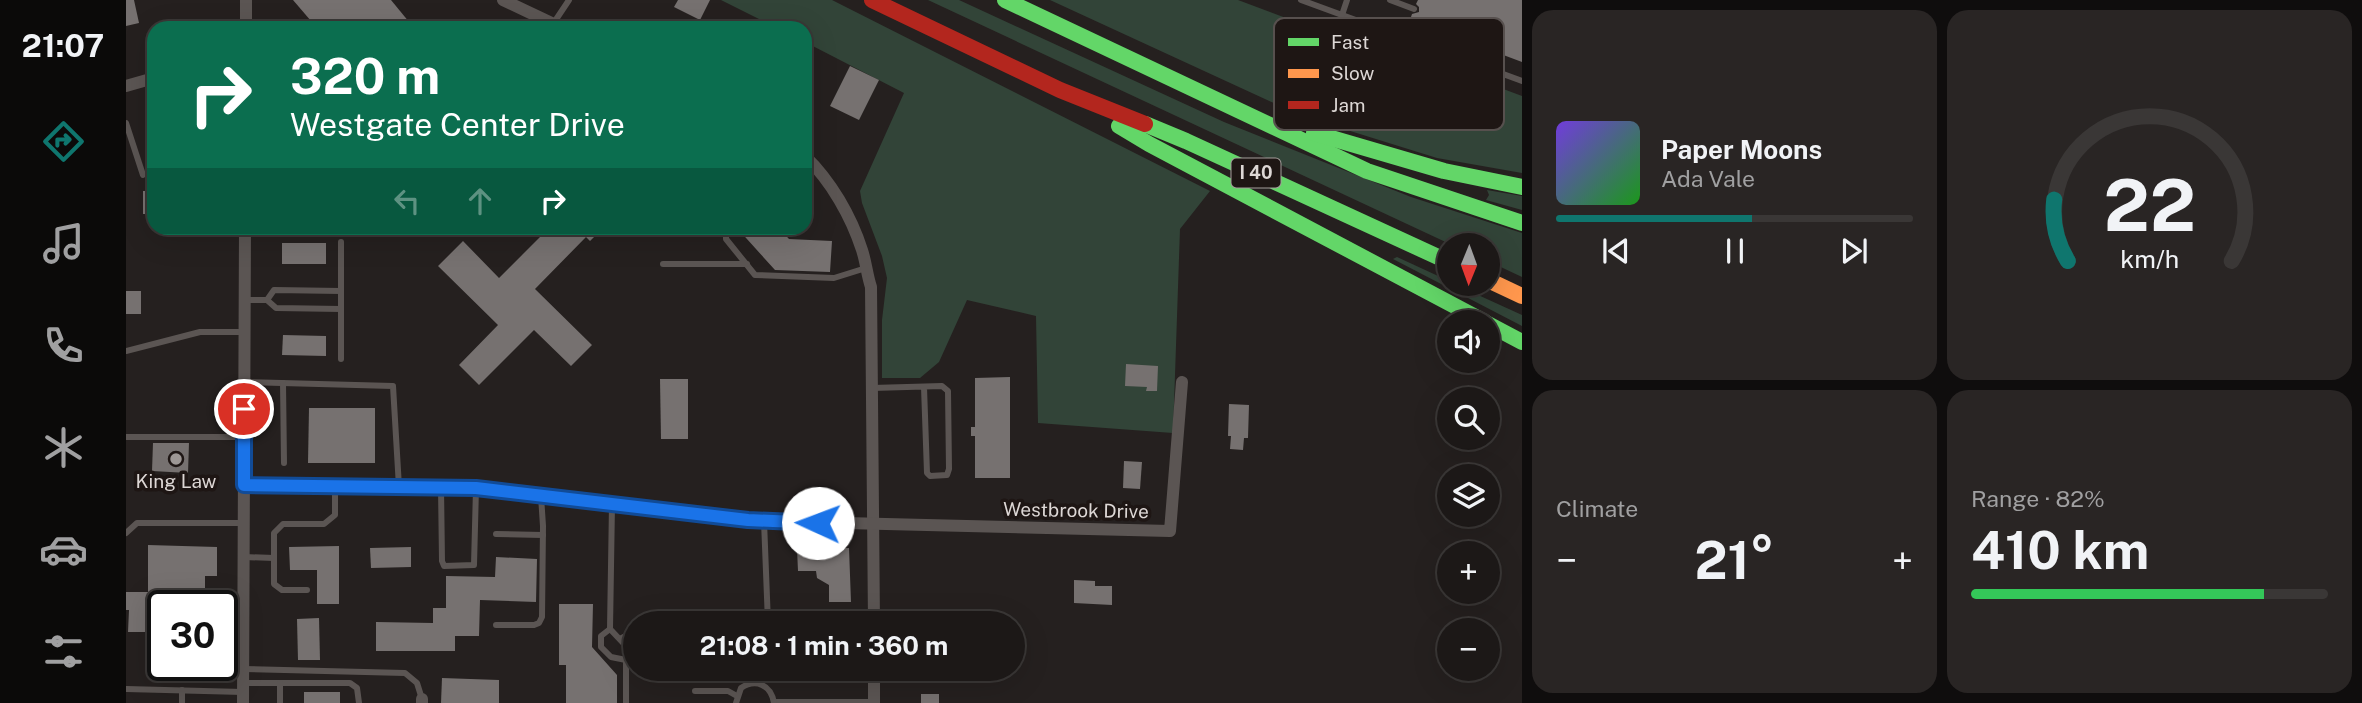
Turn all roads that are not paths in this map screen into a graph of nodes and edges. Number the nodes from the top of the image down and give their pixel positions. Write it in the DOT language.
graph roads {
  1 [pos="246,0"];
  2 [pos="503,0"];
  3 [pos="569,0"];
  4 [pos="872,0"];
  5 [pos="1005,0"];
  6 [pos="1301,0"];
  7 [pos="1347,0"];
  8 [pos="1390,0"];
  9 [pos="1414,9"];
  10 [pos="1342,15"];
  11 [pos="1350,18"];
  12 [pos="246,21"];
  13 [pos="547,21"];
  14 [pos="560,21"];
  15 [pos="1504,74"];
  16 [pos="147,80"];
  17 [pos="1522,81"];
  18 [pos="126,86"];
  19 [pos="1060,90"];
  20 [pos="1212,97"];
  21 [pos="1274,118"];
  22 [pos="126,123"];
  23 [pos="1274,127"];
  24 [pos="1281,130"];
  25 [pos="1308,130"];
  26 [pos="812,164"];
  27 [pos="143,175"];
  28 [pos="1522,187"];
  29 [pos="1522,223"];
  30 [pos="245,235"];
  31 [pos="726,235"];
  32 [pos="341,243"];
  33 [pos="1437,256"];
  34 [pos="663,264"];
  35 [pos="747,264"];
  36 [pos="866,268"];
  37 [pos="1500,286"];
  38 [pos="341,291"];
  39 [pos="1522,296"];
  40 [pos="245,300"];
  41 [pos="267,300"];
  42 [pos="341,309"];
  43 [pos="1462,310"];
  44 [pos="1500,330"];
  45 [pos="245,332"];
  46 [pos="1522,342"];
  47 [pos="126,351"];
  48 [pos="341,359"];
  49 [pos="244,382"];
  50 [pos="1182,382"];
  51 [pos="283,383"];
  52 [pos="924,387"];
  53 [pos="872,388"];
  54 [pos="126,437"];
  55 [pos="244,437"];
  56 [pos="284,463"];
  57 [pos="244,485"];
  58 [pos="335,486"];
  59 [pos="399,486"];
  60 [pos="441,487"];
  61 [pos="476,488"];
  62 [pos="541,496"];
  63 [pos="612,504"];
  64 [pos="764,521"];
  65 [pos="244,523"];
  66 [pos="873,525"];
  67 [pos="126,533"];
  68 [pos="496,534"];
  69 [pos="543,535"];
  70 [pos="244,557"];
  71 [pos="274,558"];
  72 [pos="307,590"];
  73 [pos="768,611"];
  74 [pos="874,611"];
  75 [pos="496,625"];
  76 [pos="610,628"];
  77 [pos="623,637"];
  78 [pos="620,639"];
  79 [pos="623,642"];
  80 [pos="623,659"];
  81 [pos="243,669"];
  82 [pos="626,681"];
  83 [pos="874,681"];
  84 [pos="280,683"];
  85 [pos="757,683"];
  86 [pos="126,689"];
  87 [pos="182,690"];
  88 [pos="695,691"];
  89 [pos="243,692"];
  90 [pos="736,699"];
  91 [pos="422,701"];
  92 [pos="182,703"];
  93 [pos="280,703"];
  94 [pos="359,703"];
  95 [pos="626,703"];
  96 [pos="774,703"];
  97 [pos="874,703"];
  1 -- 12 [label="street"];
  2 -- 13 [label="street"];
  3 -- 14 [label="lane"];
  4 -- 19 [label="highway, I 40"];
  5 -- 20 [label="highway, I 40"];
  6 -- 10 [label="lane"];
  7 -- 10 [label="lane"];
  8 -- 9 [label="lane"];
  10 -- 11 [label="lane"];
  15 -- 17 [label="lane"];
  16 -- 18 [label="street"];
  19 -- 33 [label="highway, I 40"];
  19 -- 43 [label="highway"];
  20 -- 21 [label="highway"];
  20 -- 23 [label="highway, I 40"];
  22 -- 27 [label="lane"];
  24 -- 29 [label="highway, I 40"];
  25 -- 28 [label="highway"];
  26 -- 36 [label="street"];
  30 -- 40 [label="street"];
  31 -- 35 [label="lane"];
  32 -- 38 [label="lane"];
  34 -- 35 [label="lane"];
  35 -- 36 [label="lane"];
  36 -- 53 [label="street"];
  37 -- 39 [label="highway"];
  38 -- 41 [label="lane"];
  38 -- 42 [label="lane"];
  40 -- 41 [label="lane"];
  40 -- 45 [label="street"];
  41 -- 42 [label="lane"];
  42 -- 48 [label="lane"];
  44 -- 46 [label="highway"];
  45 -- 47 [label="lane"];
  45 -- 49 [label="street"];
  49 -- 51 [label="lane"];
  49 -- 55 [label="street"];
  50 -- 66 [label="street, Westbrook Drive"];
  51 -- 56 [label="lane"];
  51 -- 59 [label="lane"];
  52 -- 52 [label="lane"];
  52 -- 53 [label="lane"];
  53 -- 66 [label="street"];
  54 -- 55 [label="lane"];
  55 -- 57 [label="street"];
  57 -- 58 [label="street"];
  57 -- 65 [label="street"];
  58 -- 59 [label="street"];
  58 -- 71 [label="lane"];
  59 -- 60 [label="street"];
  60 -- 61 [label="street"];
  60 -- 61 [label="lane"];
  61 -- 62 [label="street"];
  62 -- 63 [label="street"];
  62 -- 69 [label="lane"];
  63 -- 64 [label="street"];
  63 -- 76 [label="lane"];
  64 -- 66 [label="street"];
  64 -- 73 [label="lane"];
  65 -- 67 [label="lane"];
  65 -- 70 [label="street"];
  66 -- 74 [label="street"];
  68 -- 69 [label="lane"];
  69 -- 75 [label="lane"];
  70 -- 71 [label="lane"];
  70 -- 81 [label="street"];
  71 -- 72 [label="lane"];
  76 -- 78 [label="lane"];
  76 -- 80 [label="lane"];
  77 -- 78 [label="lane"];
  78 -- 79 [label="lane"];
  81 -- 89 [label="street"];
  81 -- 91 [label="lane"];
  82 -- 95 [label="lane"];
  83 -- 97 [label="street"];
  84 -- 89 [label="lane"];
  84 -- 93 [label="lane"];
  84 -- 94 [label="lane"];
  85 -- 90 [label="lane"];
  85 -- 96 [label="lane"];
  86 -- 87 [label="lane"];
  87 -- 89 [label="lane"];
  87 -- 92 [label="lane"];
  88 -- 90 [label="lane"];
  96 -- 97 [label="lane"];
}
